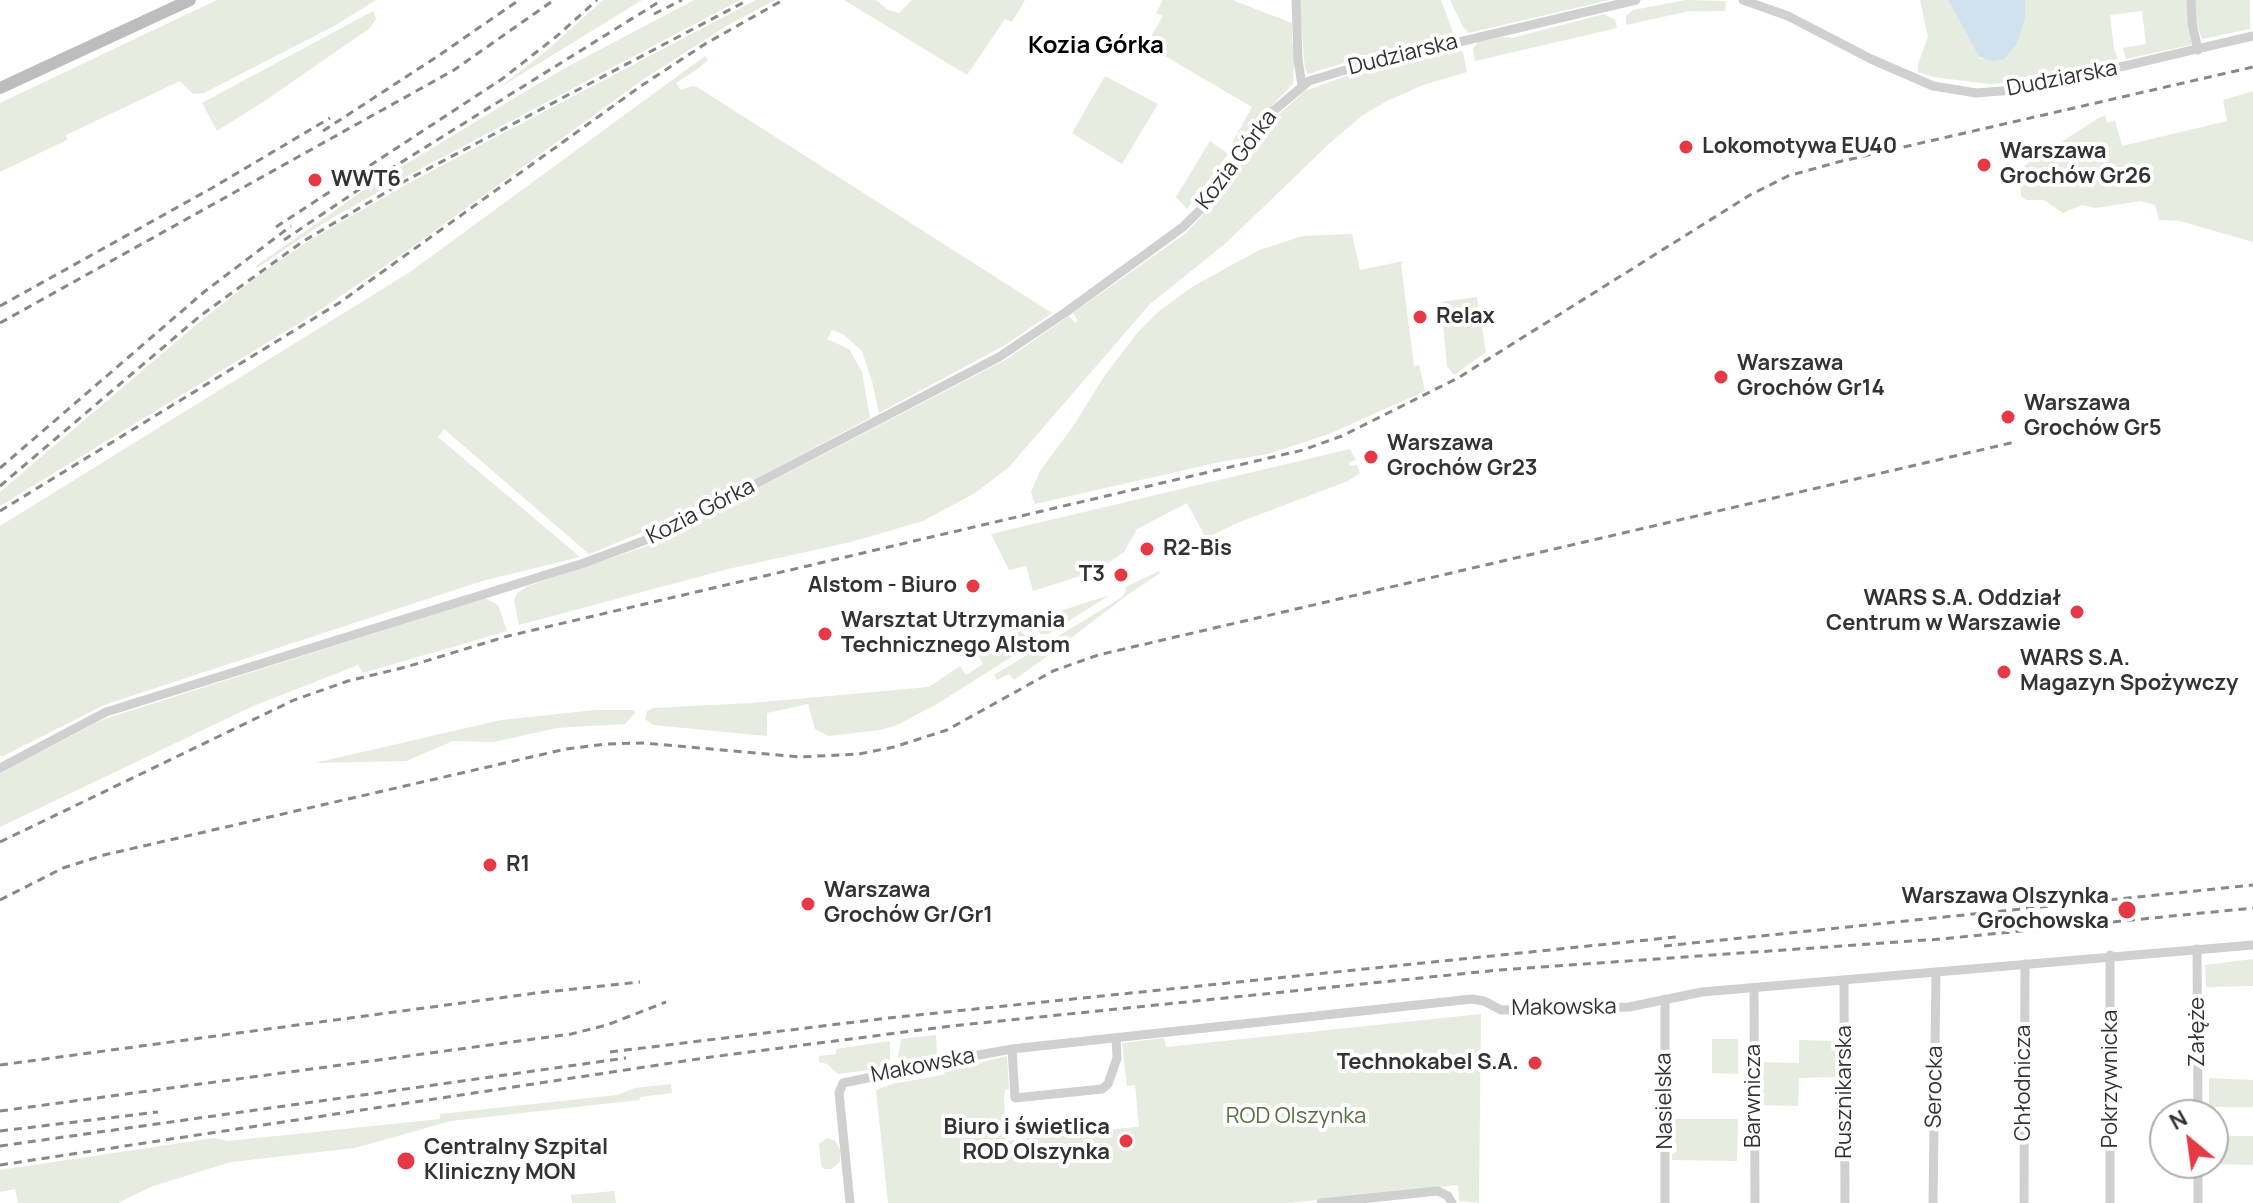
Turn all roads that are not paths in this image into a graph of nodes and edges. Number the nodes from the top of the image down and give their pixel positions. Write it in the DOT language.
graph roads {
  1 [pos="190,0"];
  2 [pos="1296,0"];
  3 [pos="1636,0"];
  4 [pos="1743,0"];
  5 [pos="2191,0"];
  6 [pos="2253,36"];
  7 [pos="2198,50"];
  8 [pos="1302,85"];
  9 [pos="0,88"];
  10 [pos="0,768"];
  11 [pos="2253,945"];
  12 [pos="2197,949"];
  13 [pos="2110,955"];
  14 [pos="2025,964"];
  15 [pos="1936,972"];
  16 [pos="1844,981"];
  17 [pos="1754,988"];
  18 [pos="1665,999"];
  19 [pos="1116,1038"];
  20 [pos="1012,1049"];
  21 [pos="2198,1099"];
  22 [pos="2198,1179"];
  23 [pos="850,1203"];
  24 [pos="1321,1203"];
  25 [pos="1452,1203"];
  26 [pos="1665,1203"];
  27 [pos="1755,1203"];
  28 [pos="1845,1203"];
  29 [pos="1933,1203"];
  30 [pos="2024,1203"];
  31 [pos="2110,1203"];
  32 [pos="2198,1203"];
  1 -- 9 [label="main road"];
  2 -- 8 [label="street"];
  3 -- 8 [label="street, Dudziarska"];
  4 -- 7 [label="street, Dudziarska"];
  5 -- 7 [label="street"];
  6 -- 7 [label="street, Dudziarska"];
  8 -- 10 [label="street, Kozia Górka"];
  11 -- 12 [label="street, Makowska"];
  12 -- 13 [label="street, Makowska"];
  12 -- 21 [label="street, Załęże"];
  13 -- 14 [label="street, Makowska"];
  13 -- 31 [label="street, Pokrzywnicka"];
  14 -- 15 [label="street, Makowska"];
  14 -- 30 [label="street, Chłodnicza"];
  15 -- 16 [label="street, Makowska"];
  15 -- 29 [label="street, Serocka"];
  16 -- 17 [label="street, Makowska"];
  16 -- 28 [label="street, Rusznikarska"];
  17 -- 18 [label="street, Makowska"];
  17 -- 27 [label="street, Barwnicza"];
  18 -- 19 [label="street, Makowska"];
  18 -- 26 [label="street, Nasielska"];
  19 -- 20 [label="street, Makowska"];
  19 -- 20 [label="street"];
  20 -- 23 [label="street, Makowska"];
  22 -- 32 [label="street"];
  24 -- 25 [label="street"];
}
